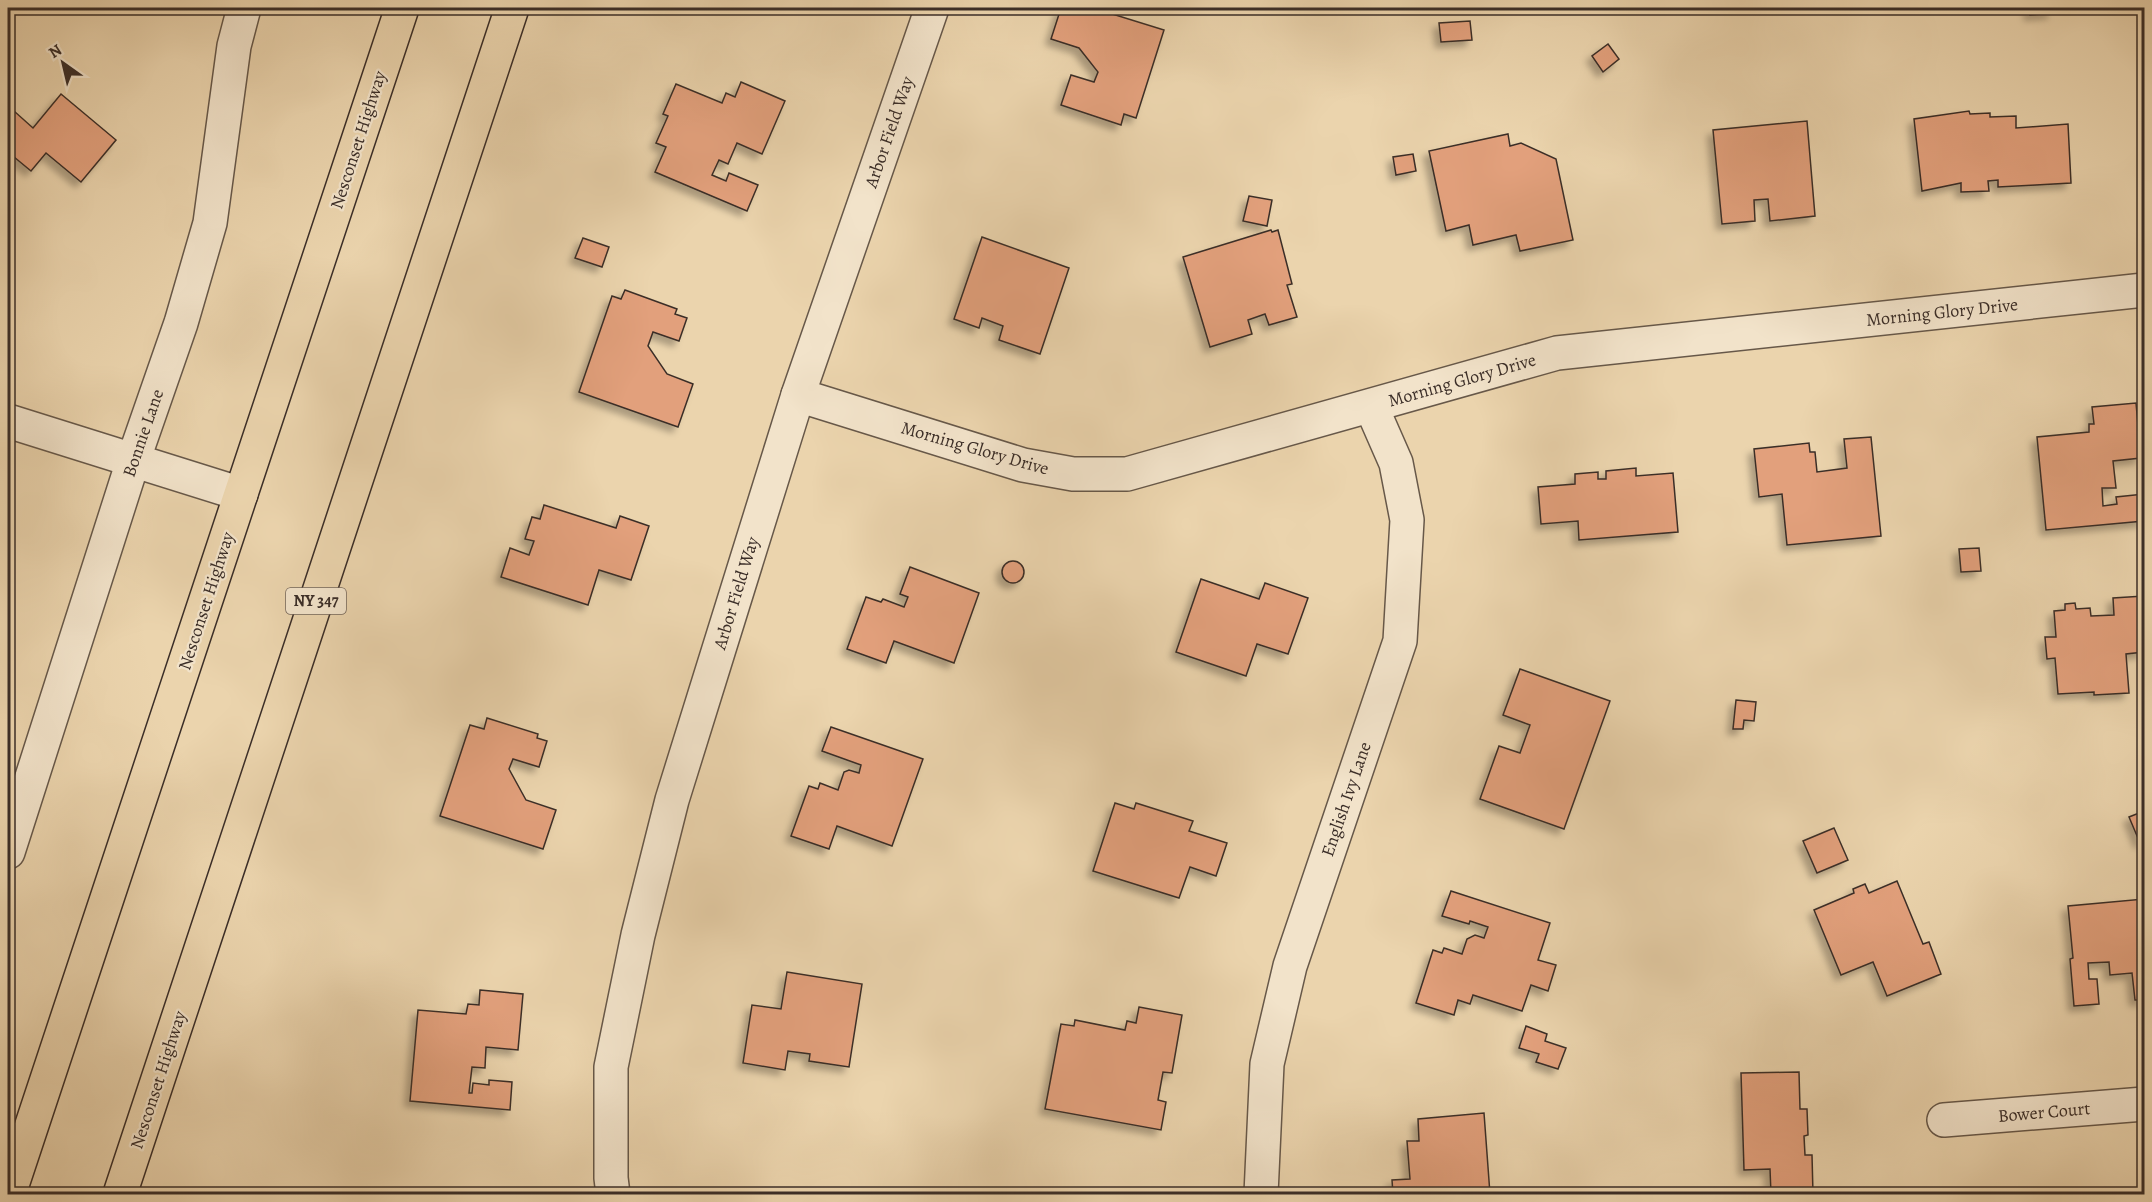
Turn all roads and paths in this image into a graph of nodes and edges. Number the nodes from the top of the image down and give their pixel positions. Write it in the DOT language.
graph roads {
  1 [pos="244,8"];
  2 [pos="402,8"];
  3 [pos="512,8"];
  4 [pos="932,8"];
  5 [pos="2145,290"];
  6 [pos="798,395"];
  7 [pos="1371,406"];
  8 [pos="8,422"];
  9 [pos="133,461"];
  10 [pos="241,494"];
  11 [pos="8,852"];
  12 [pos="2145,1104"];
  13 [pos="1944,1120"];
  14 [pos="9,1194"];
  15 [pos="120,1194"];
  16 [pos="613,1194"];
  17 [pos="1261,1194"];
  1 -- 9 [label="street, Bonnie Lane"];
  2 -- 10 [label="highway, Nesconset Highway"];
  3 -- 15 [label="highway, Nesconset Highway / NY 347"];
  4 -- 6 [label="street, Arbor Field Way"];
  5 -- 7 [label="street, Morning Glory Drive"];
  6 -- 7 [label="street, Morning Glory Drive"];
  6 -- 16 [label="street, Arbor Field Way"];
  7 -- 17 [label="street, English Ivy Lane"];
  8 -- 9 [label="street"];
  9 -- 10 [label="street"];
  9 -- 11 [label="street, Bonnie Lane"];
  10 -- 14 [label="highway, Nesconset Highway"];
  12 -- 13 [label="street, Bower Court"];
}
